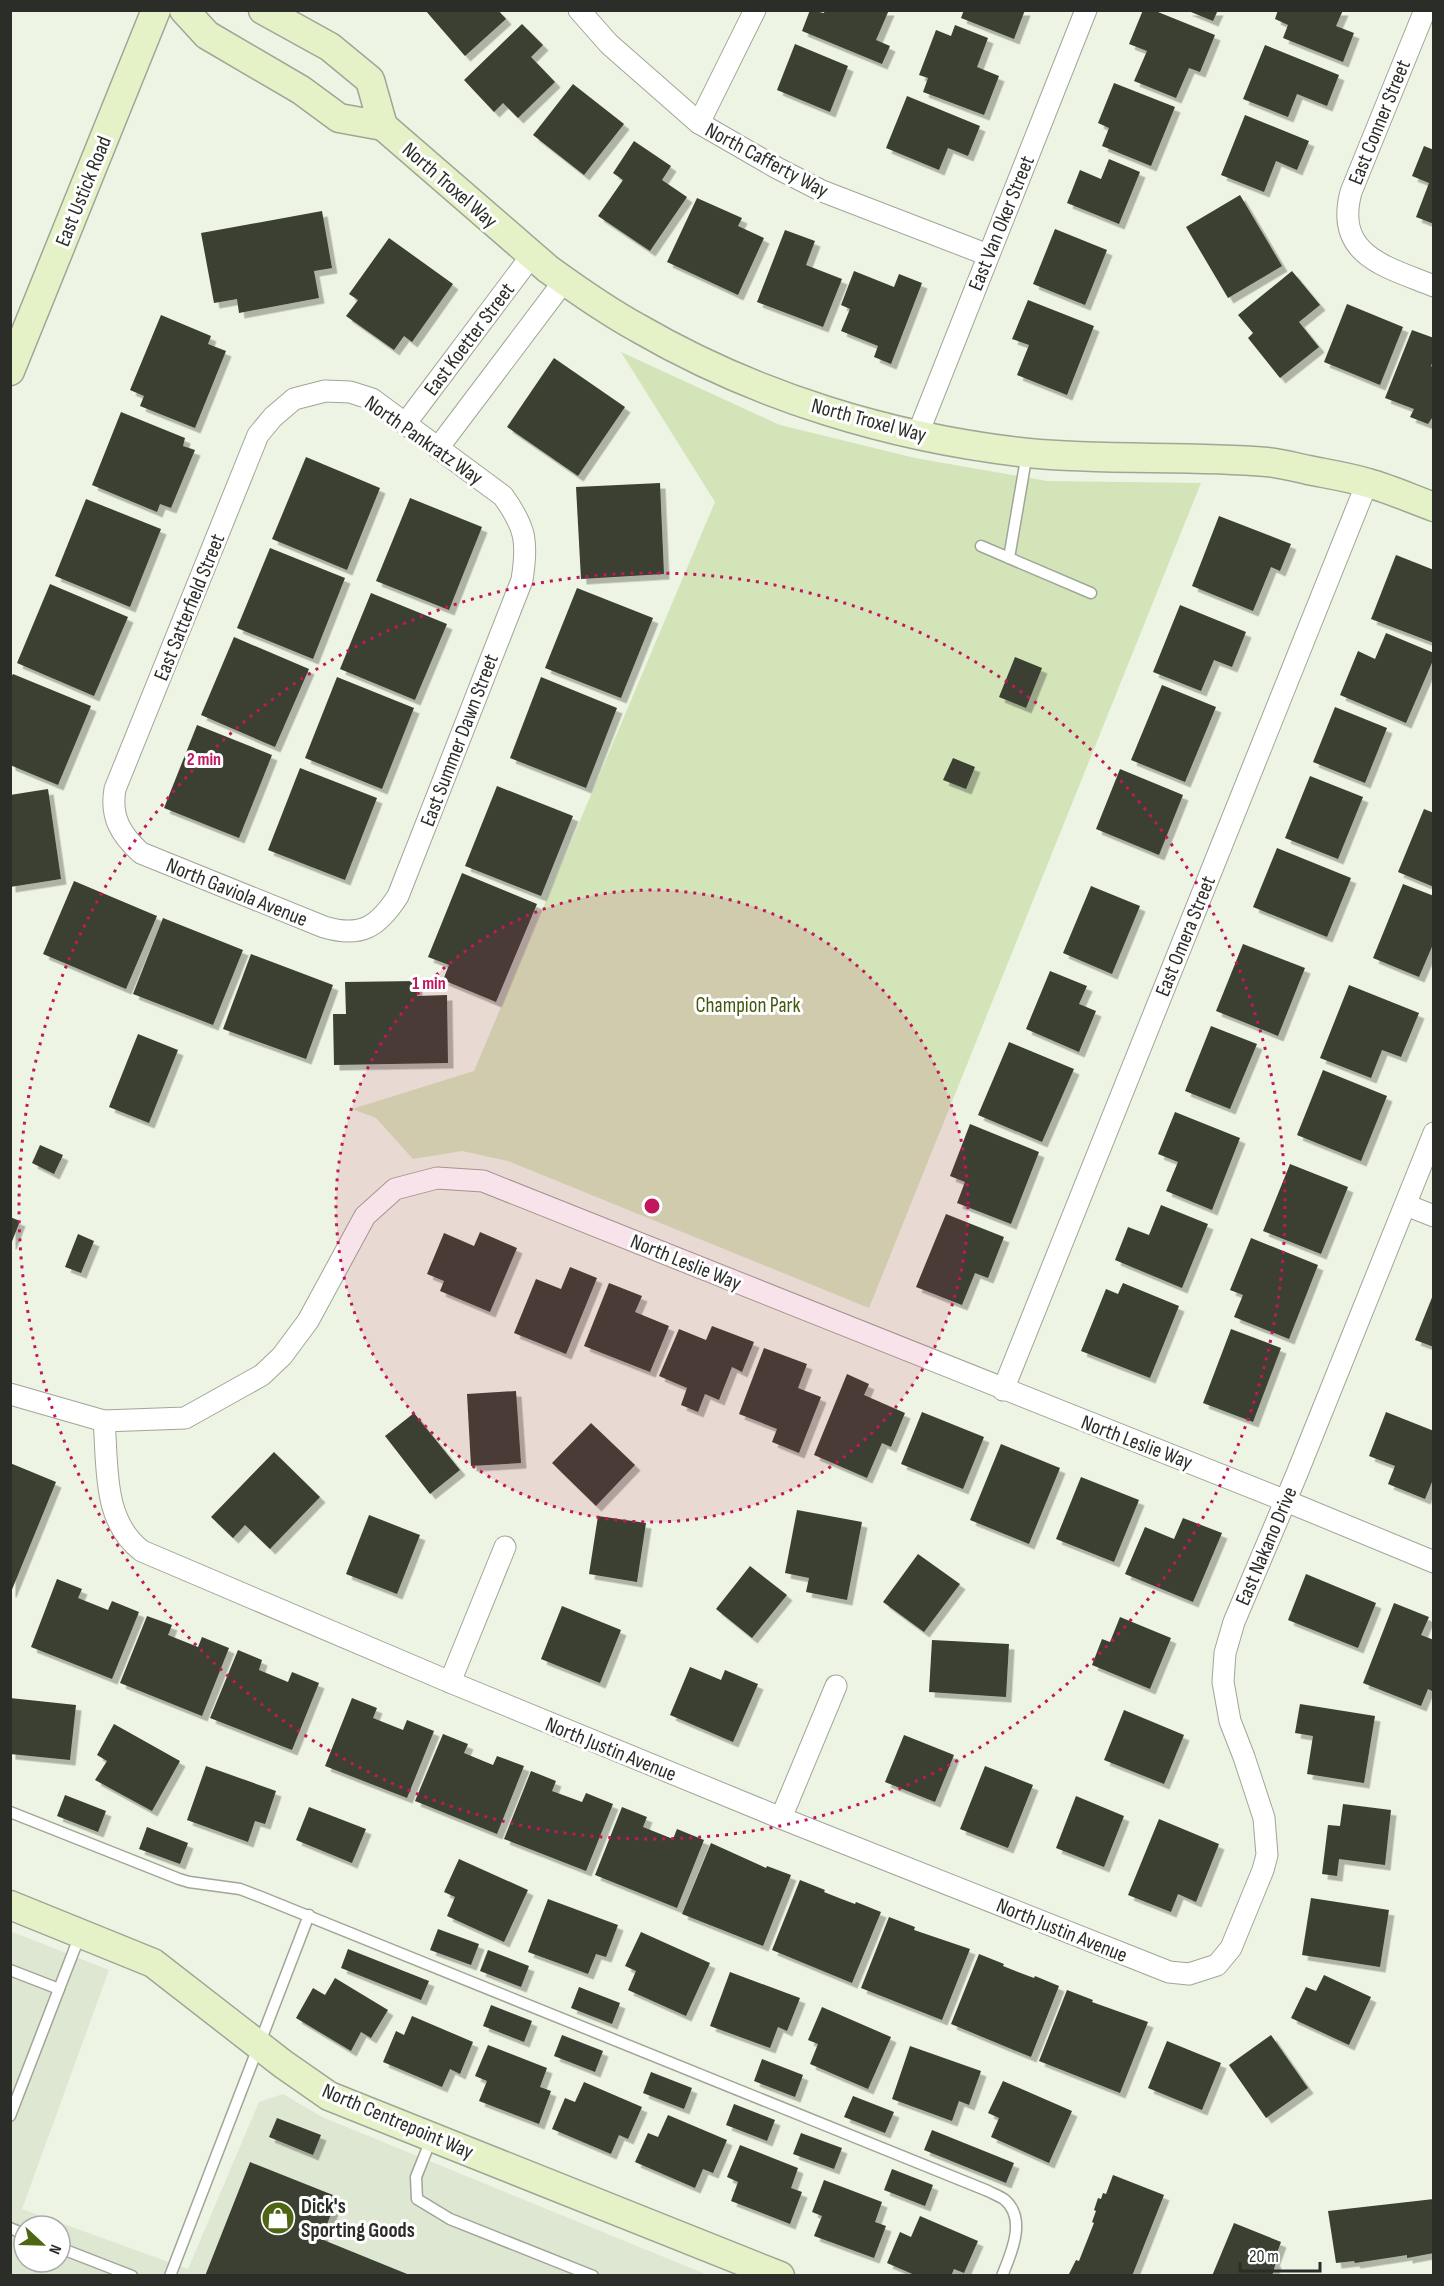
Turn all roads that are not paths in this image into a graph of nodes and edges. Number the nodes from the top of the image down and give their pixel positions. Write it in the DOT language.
graph roads {
  1 [pos="156,10"];
  2 [pos="184,10"];
  3 [pos="263,10"];
  4 [pos="579,10"];
  5 [pos="755,10"];
  6 [pos="1086,10"];
  7 [pos="1425,10"];
  8 [pos="699,123"];
  9 [pos="383,126"];
  10 [pos="532,255"];
  11 [pos="988,255"];
  12 [pos="564,281"];
  13 [pos="1434,286"];
  14 [pos="10,371"];
  15 [pos="294,399"];
  16 [pos="405,424"];
  17 [pos="917,436"];
  18 [pos="438,448"];
  19 [pos="1028,453"];
  20 [pos="1367,483"];
  21 [pos="1434,507"];
  22 [pos="525,540"];
  23 [pos="981,546"];
  24 [pos="1010,558"];
  25 [pos="1091,593"];
  26 [pos="119,828"];
  27 [pos="367,928"];
  28 [pos="1434,1133"];
  29 [pos="1406,1205"];
  30 [pos="1434,1216"];
  31 [pos="1003,1390"];
  32 [pos="10,1394"];
  33 [pos="104,1421"];
  34 [pos="1286,1501"];
  35 [pos="505,1547"];
  36 [pos="1434,1562"];
  37 [pos="450,1682"];
  38 [pos="836,1686"];
  39 [pos="10,1812"];
  40 [pos="781,1818"];
  41 [pos="10,1905"];
  42 [pos="309,1916"];
  43 [pos="81,1933"];
  44 [pos="1217,1965"];
  45 [pos="10,1970"];
  46 [pos="59,1989"];
  47 [pos="258,2044"];
  48 [pos="10,2116"];
  49 [pos="432,2137"];
  50 [pos="72,2253"];
  51 [pos="132,2276"];
  52 [pos="170,2276"];
  53 [pos="593,2276"];
  54 [pos="780,2276"];
  55 [pos="1002,2276"];
  1 -- 14 [label="street, East Ustick Road"];
  2 -- 9 [label="street, North Troxel Way"];
  3 -- 9 [label="street, North Troxel Way"];
  4 -- 8 [label="street, North Cafferty Way"];
  5 -- 8 [label="street"];
  6 -- 11 [label="street, East Van Oker Street"];
  7 -- 13 [label="street, East Conner Street"];
  8 -- 11 [label="street, North Cafferty Way"];
  9 -- 10 [label="street, North Troxel Way"];
  10 -- 12 [label="street, North Troxel Way"];
  10 -- 16 [label="street, East Koetter Street"];
  11 -- 17 [label="street, East Van Oker Street"];
  12 -- 17 [label="street, North Troxel Way"];
  12 -- 18 [label="street, East Koetter Street"];
  15 -- 16 [label="street, North Pankratz Way"];
  15 -- 26 [label="street, East Satterfield Street"];
  16 -- 18 [label="street, North Pankratz Way"];
  17 -- 19 [label="street, North Troxel Way"];
  18 -- 22 [label="street, North Pankratz Way"];
  19 -- 20 [label="street, North Troxel Way"];
  19 -- 24 [label="lane"];
  20 -- 21 [label="street, North Troxel Way"];
  20 -- 31 [label="street, East Omera Street"];
  22 -- 27 [label="street, East Summer Dawn Street"];
  23 -- 24 [label="lane"];
  24 -- 25 [label="lane"];
  26 -- 27 [label="street, North Gaviola Avenue"];
  28 -- 29 [label="street, East Nakano Drive"];
  29 -- 30 [label="street"];
  29 -- 34 [label="street, East Nakano Drive"];
  31 -- 33 [label="street, North Leslie Way"];
  31 -- 34 [label="street, North Leslie Way"];
  32 -- 33 [label="street, North Leslie Way"];
  33 -- 37 [label="street, North Justin Avenue"];
  34 -- 36 [label="street, North Leslie Way"];
  34 -- 44 [label="street, East Nakano Drive"];
  35 -- 37 [label="street"];
  37 -- 40 [label="street, North Justin Avenue"];
  38 -- 40 [label="street"];
  39 -- 42 [label="lane"];
  40 -- 44 [label="street, North Justin Avenue"];
  41 -- 43 [label="street, North Centrepoint Way"];
  42 -- 47 [label="lane"];
  42 -- 55 [label="lane"];
  43 -- 46 [label="lane"];
  43 -- 47 [label="street, North Centrepoint Way"];
  45 -- 46 [label="lane"];
  46 -- 48 [label="lane"];
  47 -- 49 [label="street, North Centrepoint Way"];
  47 -- 52 [label="lane"];
  49 -- 53 [label="lane"];
  49 -- 54 [label="street, North Centrepoint Way"];
  50 -- 51 [label="lane"];
}
